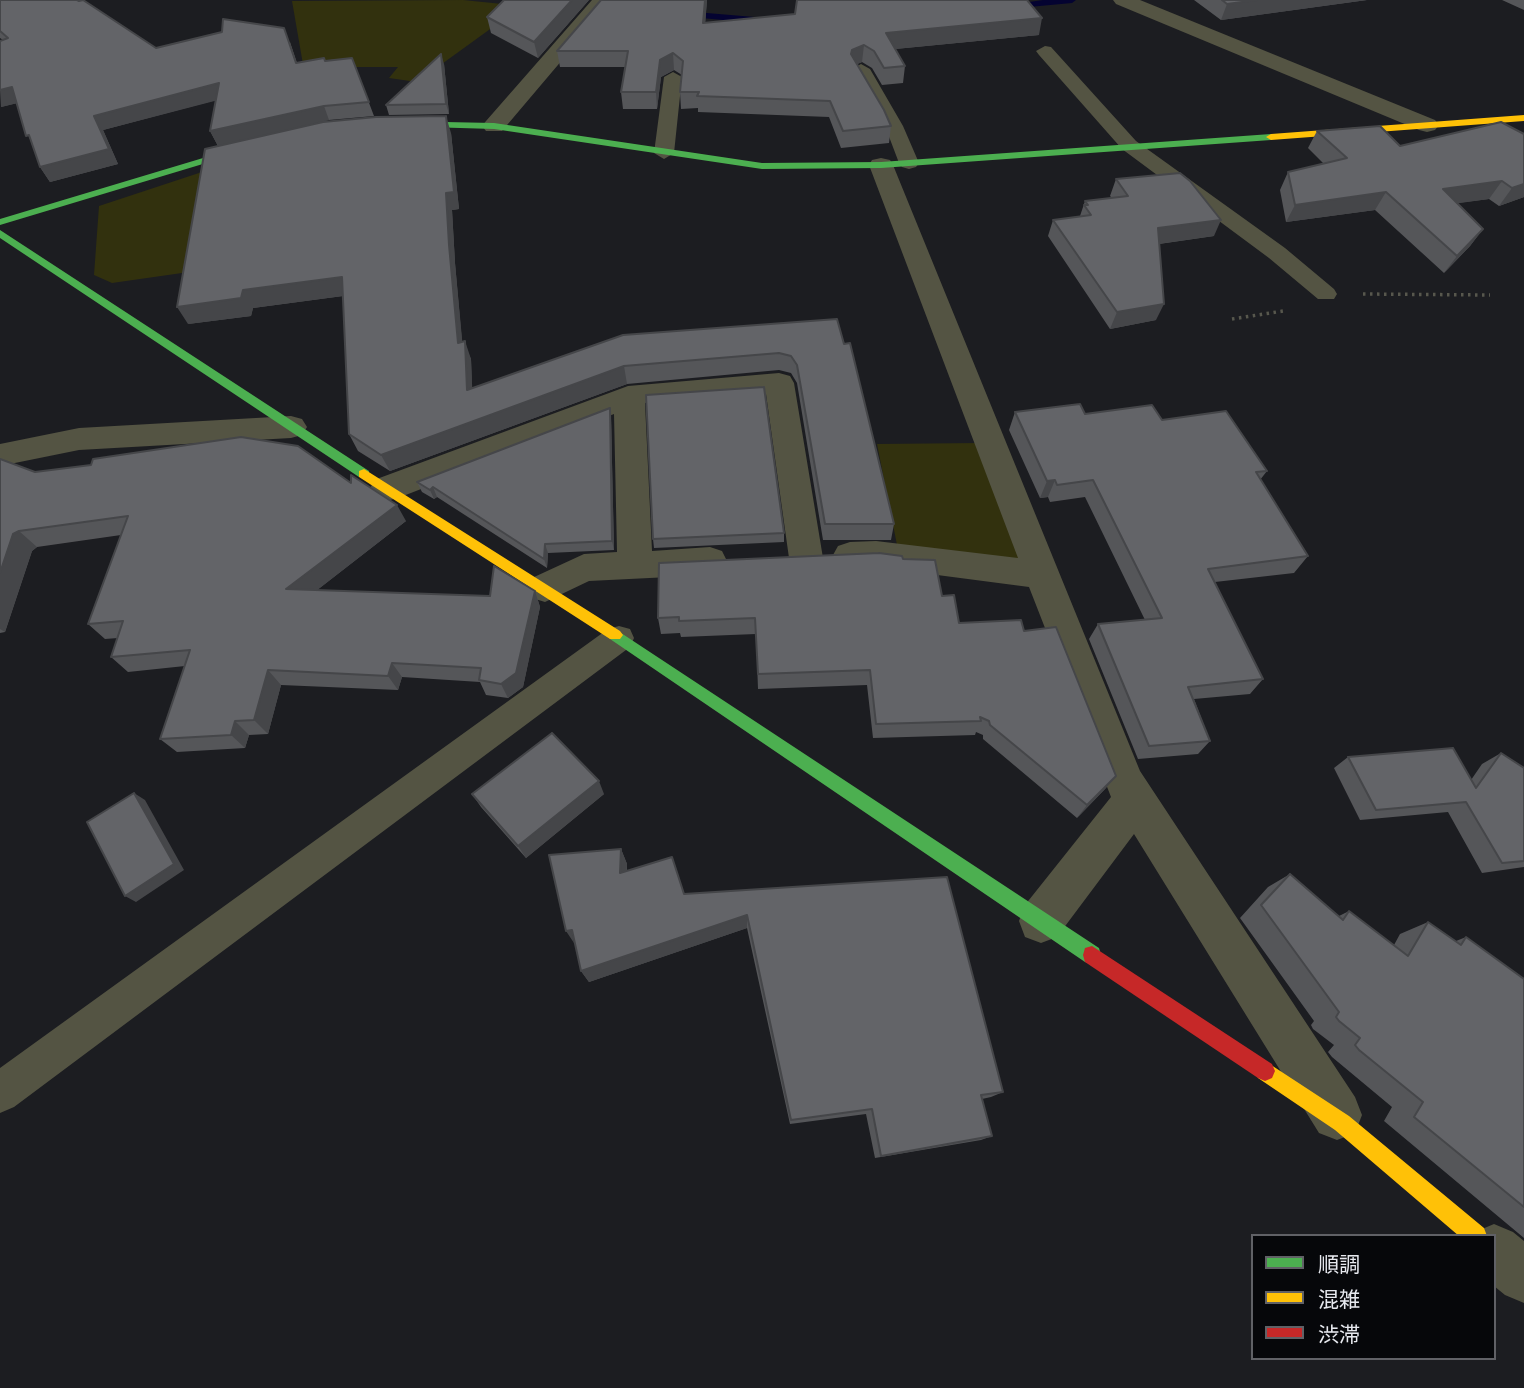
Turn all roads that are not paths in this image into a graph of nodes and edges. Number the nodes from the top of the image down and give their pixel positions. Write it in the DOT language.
graph roads {
  1 [pos="603,0"];
  2 [pos="1124,0"];
  3 [pos="1045,51"];
  4 [pos="861,69"];
  5 [pos="673,77"];
  6 [pos="1524,118"];
  7 [pos="382,125"];
  8 [pos="1427,125"];
  9 [pos="494,126"];
  10 [pos="274,141"];
  11 [pos="1129,145"];
  12 [pos="664,153"];
  13 [pos="895,164"];
  14 [pos="0,222"];
  15 [pos="0,233"];
  16 [pos="1326,294"];
  17 [pos="629,397"];
  18 [pos="291,427"];
  19 [pos="0,455"];
  20 [pos="386,489"];
  21 [pos="740,560"];
  22 [pos="635,564"];
  23 [pos="1043,575"];
  24 [pos="545,588"];
  25 [pos="619,638"];
  26 [pos="1135,799"];
  27 [pos="1041,921"];
  28 [pos="0,1093"];
  29 [pos="1342,1122"];
  30 [pos="1474,1234"];
  31 [pos="1496,1253"];
  32 [pos="1524,1276"];
  1 -- 9 [label="street"];
  2 -- 8 [label="street"];
  3 -- 11 [label="lane"];
  4 -- 13 [label="lane"];
  5 -- 12 [label="lane"];
  6 -- 8 [label="street"];
  7 -- 9 [label="street"];
  8 -- 11 [label="street"];
  9 -- 12 [label="street"];
  10 -- 14 [label="street"];
  11 -- 13 [label="street"];
  11 -- 16 [label="lane"];
  12 -- 13 [label="street"];
  13 -- 23 [label="street"];
  15 -- 18 [label="street"];
  17 -- 20 [label="street"];
  17 -- 22 [label="street"];
  17 -- 23 [label="street"];
  18 -- 19 [label="street"];
  18 -- 20 [label="street"];
  20 -- 24 [label="street"];
  21 -- 22 [label="street"];
  22 -- 24 [label="street"];
  23 -- 26 [label="street"];
  24 -- 25 [label="street"];
  25 -- 27 [label="street"];
  25 -- 28 [label="lane"];
  26 -- 27 [label="street"];
  26 -- 29 [label="street"];
  27 -- 29 [label="street"];
  29 -- 30 [label="street"];
  31 -- 32 [label="street"];
}
